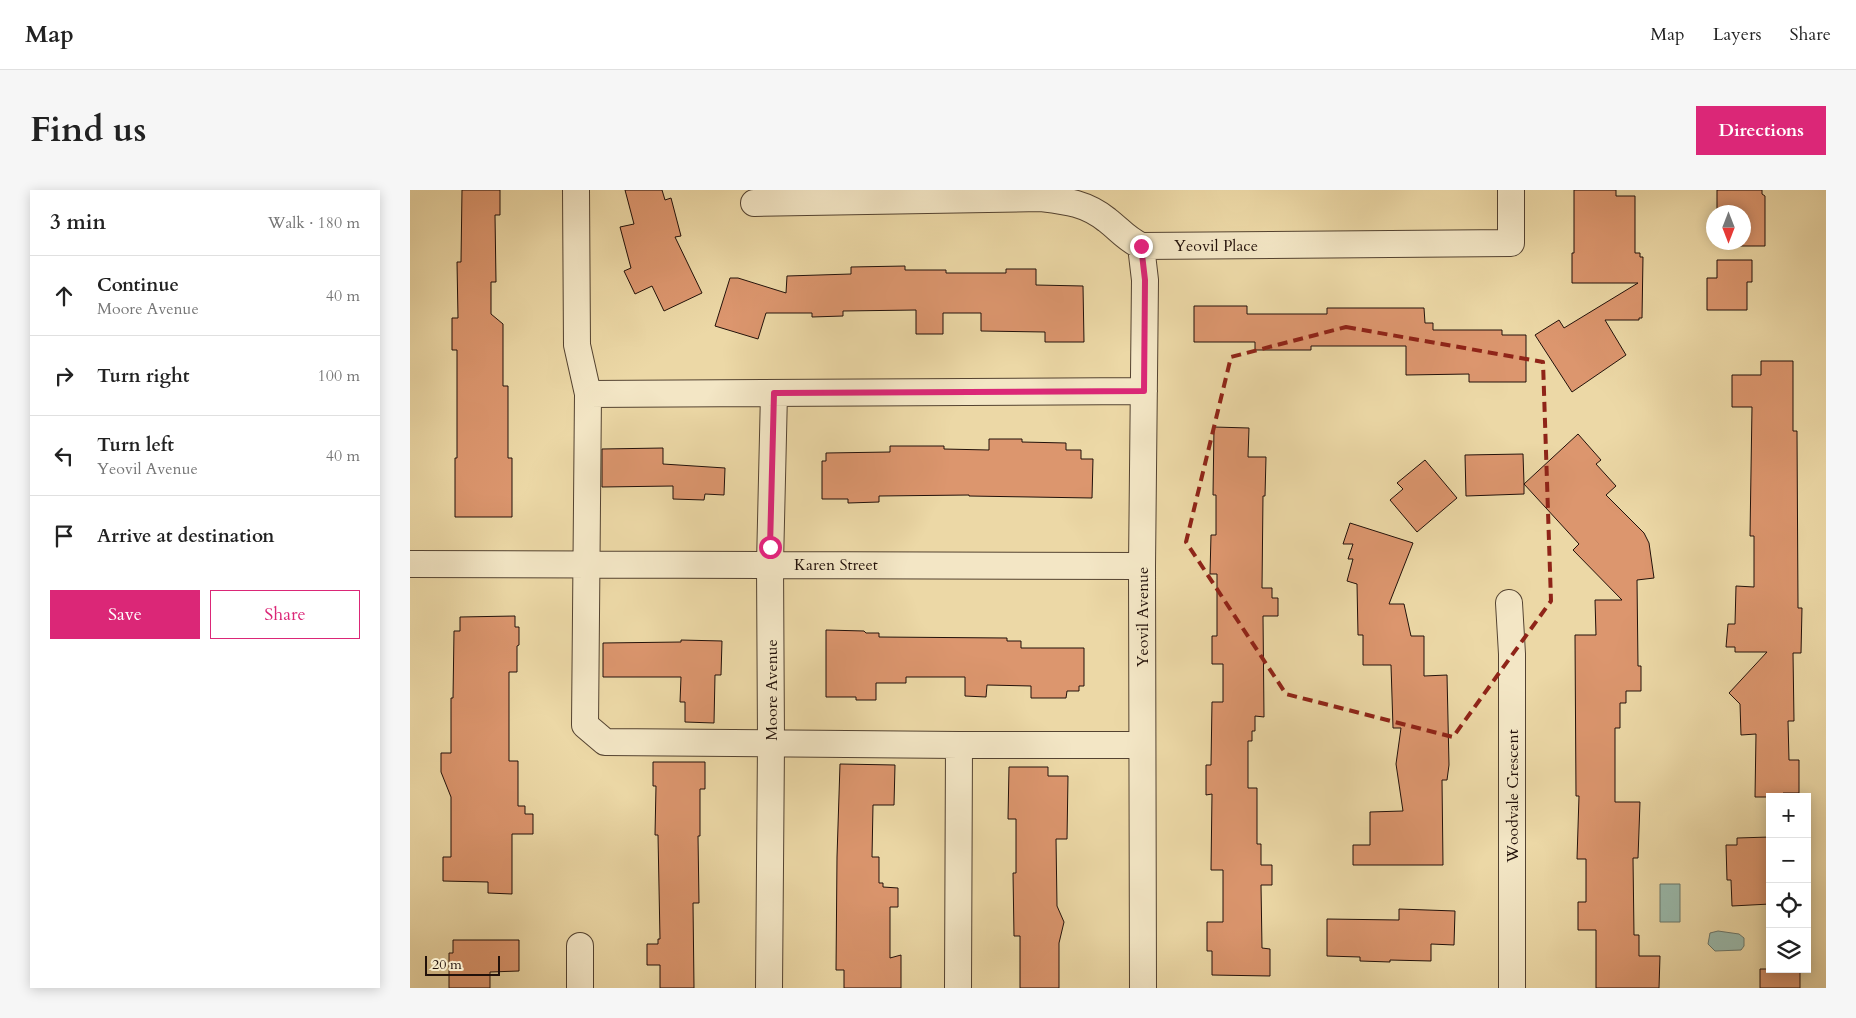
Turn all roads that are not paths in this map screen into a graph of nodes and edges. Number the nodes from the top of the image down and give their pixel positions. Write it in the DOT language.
graph roads {
  1 [pos="576,190"];
  2 [pos="1512,190"];
  3 [pos="754,203"];
  4 [pos="1141,246"];
  5 [pos="1144,391"];
  6 [pos="774,393"];
  7 [pos="588,394"];
  8 [pos="410,564"];
  9 [pos="586,564"];
  10 [pos="770,564"];
  11 [pos="1142,566"];
  12 [pos="1509,604"];
  13 [pos="771,743"];
  14 [pos="959,745"];
  15 [pos="1142,745"];
  16 [pos="580,946"];
  17 [pos="580,988"];
  18 [pos="769,988"];
  19 [pos="958,988"];
  20 [pos="1143,988"];
  21 [pos="1512,988"];
  1 -- 7 [label="street"];
  2 -- 4 [label="street, Yeovil Place"];
  3 -- 4 [label="street"];
  4 -- 5 [label="street, Yeovil Avenue"];
  5 -- 6 [label="street"];
  5 -- 11 [label="street, Yeovil Avenue"];
  6 -- 7 [label="street"];
  6 -- 10 [label="street, Moore Avenue"];
  7 -- 9 [label="street"];
  8 -- 9 [label="street, Karen Street"];
  9 -- 10 [label="street, Karen Street"];
  9 -- 13 [label="street"];
  10 -- 11 [label="street, Karen Street"];
  10 -- 13 [label="street, Moore Avenue"];
  11 -- 15 [label="street, Yeovil Avenue"];
  12 -- 21 [label="street, Woodvale Crescent"];
  13 -- 14 [label="street"];
  13 -- 18 [label="street, Moore Avenue"];
  14 -- 15 [label="street"];
  14 -- 19 [label="street"];
  15 -- 20 [label="street, Yeovil Avenue"];
  16 -- 17 [label="street"];
}
